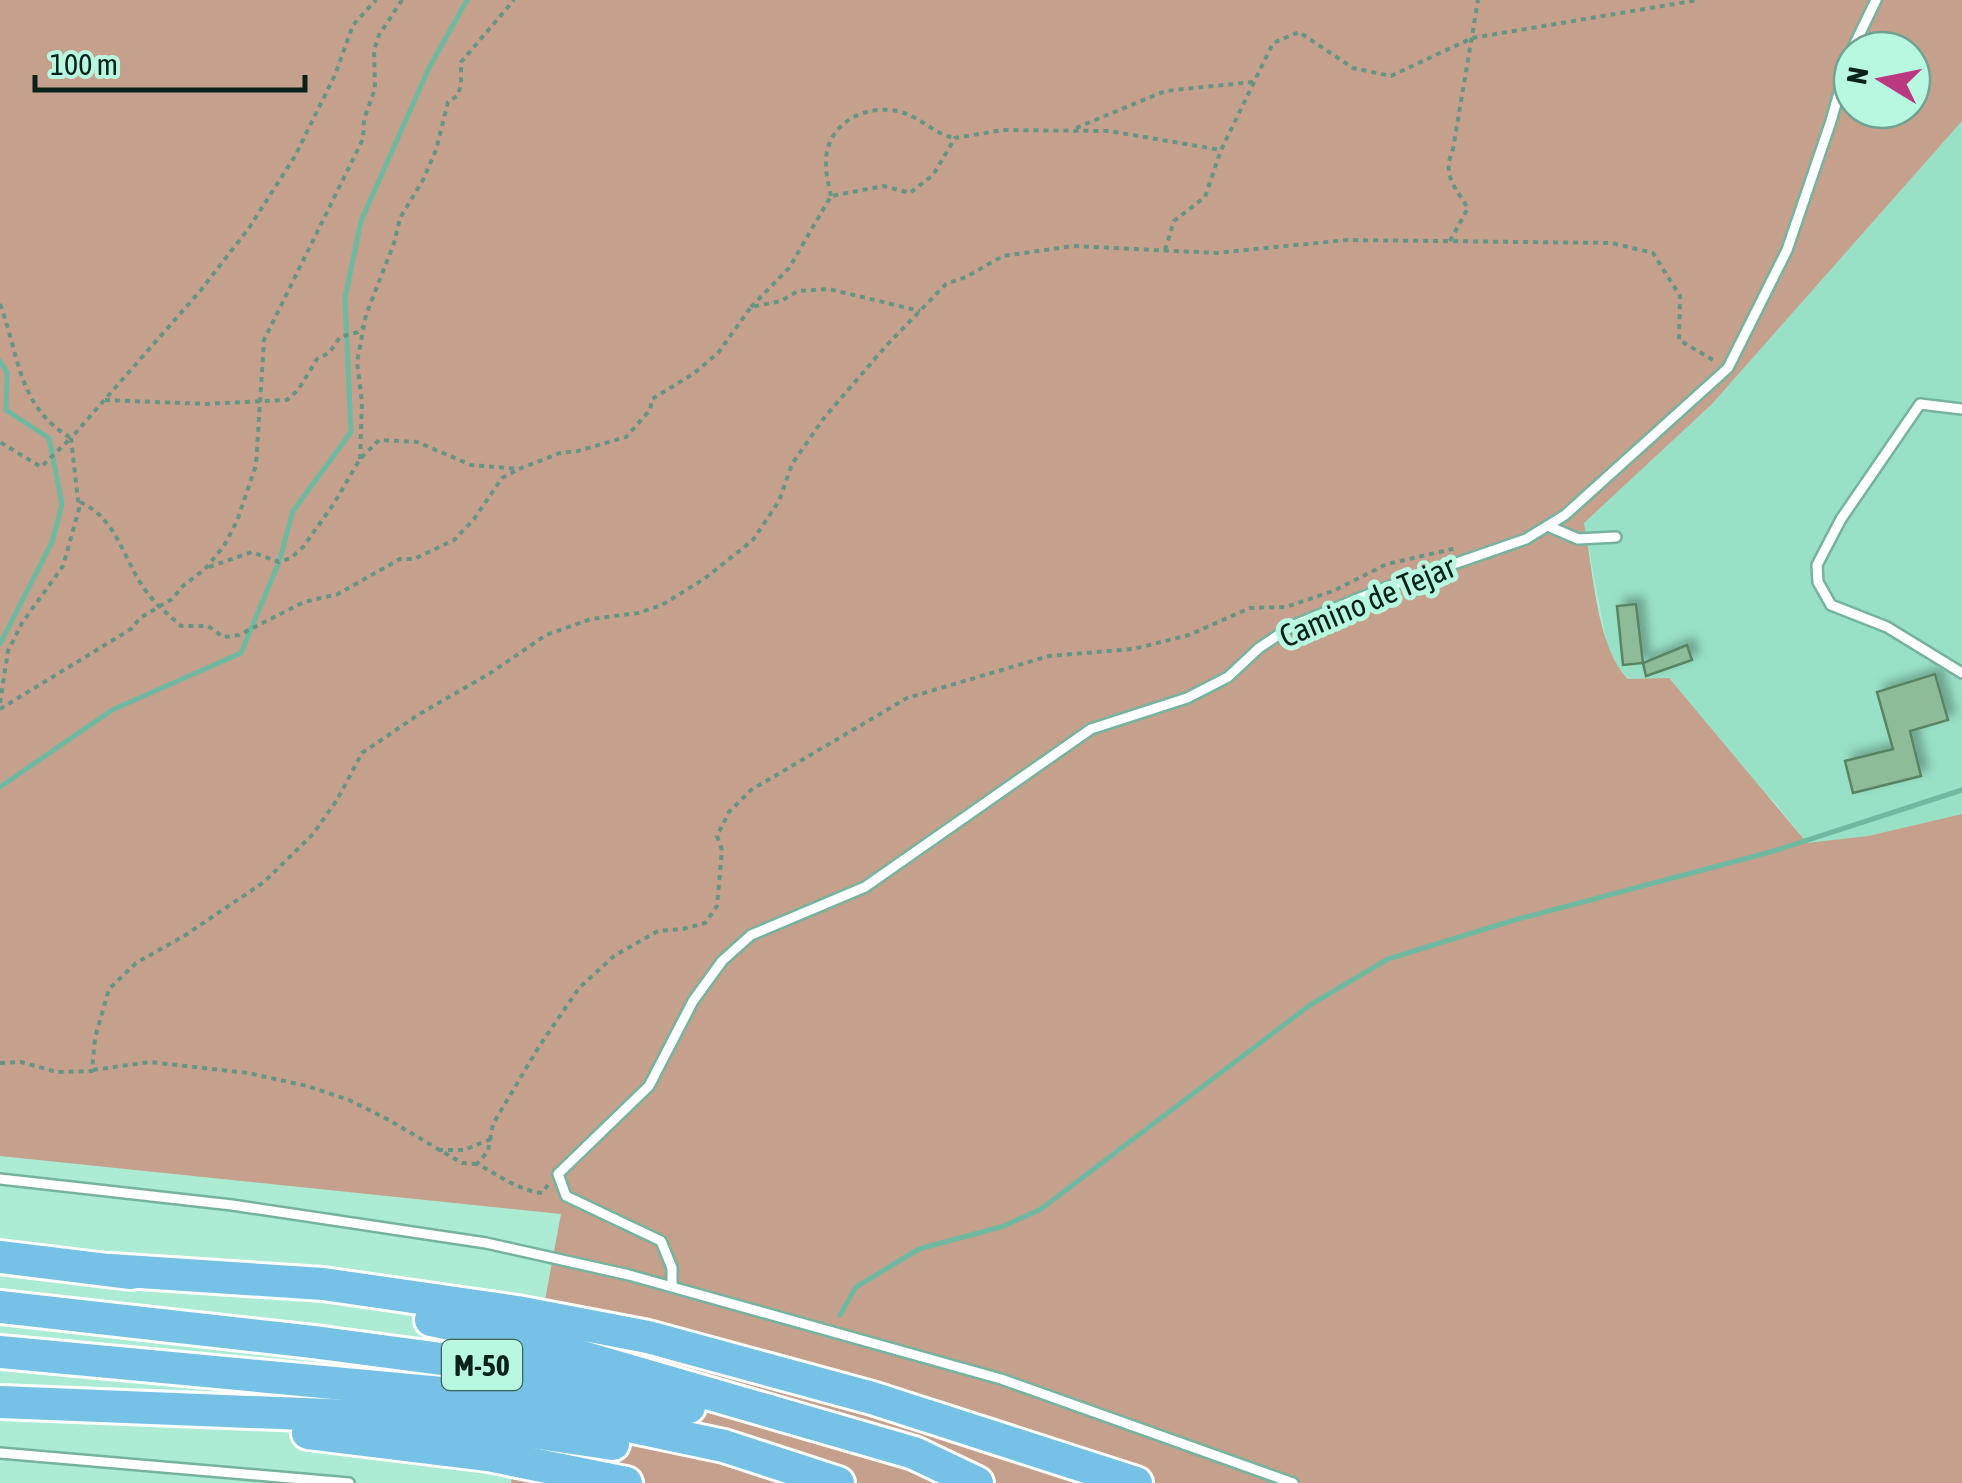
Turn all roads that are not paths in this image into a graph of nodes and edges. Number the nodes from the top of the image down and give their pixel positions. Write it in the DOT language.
graph roads {
  1 [pos="1876,0"];
  2 [pos="1962,408"];
  3 [pos="1548,526"];
  4 [pos="1616,537"];
  5 [pos="1962,673"];
  6 [pos="0,1179"];
  7 [pos="0,1257"];
  8 [pos="110,1270"];
  9 [pos="672,1286"];
  10 [pos="0,1307"];
  11 [pos="0,1352"];
  12 [pos="0,1405"];
  13 [pos="0,1453"];
  14 [pos="255,1478"];
  15 [pos="349,1483"];
  16 [pos="626,1483"];
  17 [pos="829,1483"];
  18 [pos="838,1483"];
  19 [pos="952,1483"];
  20 [pos="977,1483"];
  21 [pos="1136,1483"];
  22 [pos="1294,1483"];
  1 -- 3 [label="lane, Camino de Tejar"];
  2 -- 5 [label="lane"];
  3 -- 4 [label="lane"];
  3 -- 9 [label="lane, Camino de Tejar"];
  6 -- 9 [label="lane"];
  7 -- 8 [label="highway"];
  8 -- 20 [label="highway"];
  8 -- 21 [label="highway"];
  9 -- 22 [label="lane"];
  10 -- 19 [label="highway, M-50"];
  11 -- 18 [label="highway, M-50"];
  12 -- 16 [label="highway"];
  12 -- 17 [label="highway"];
  13 -- 14 [label="lane"];
  14 -- 15 [label="lane"];
}
